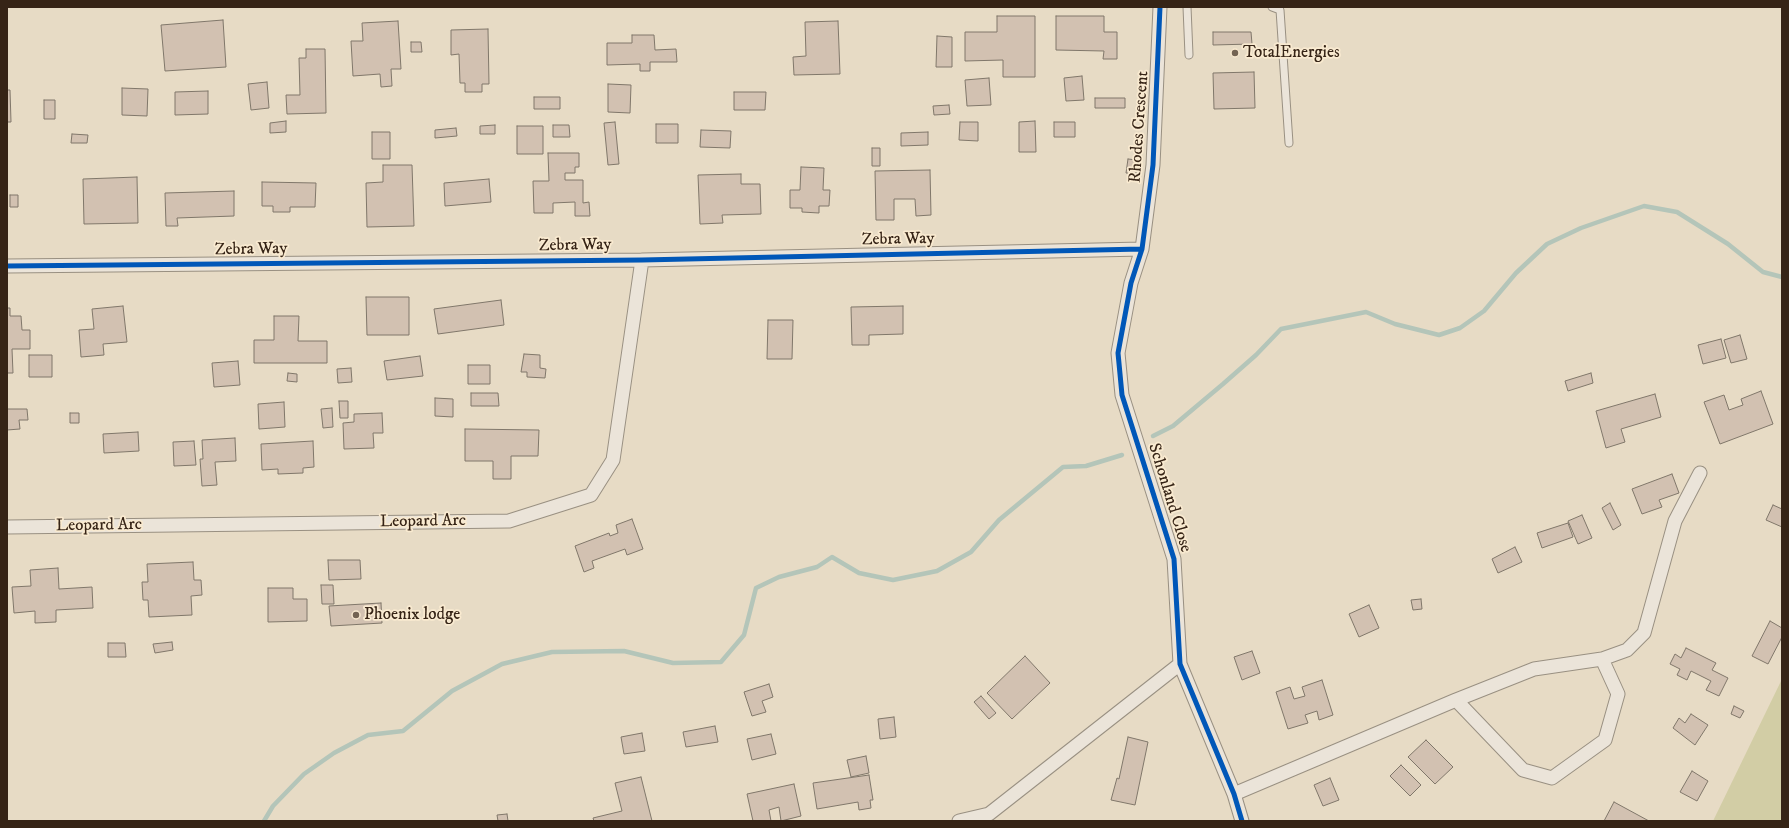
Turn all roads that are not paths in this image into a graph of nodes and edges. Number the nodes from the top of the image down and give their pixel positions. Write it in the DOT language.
graph roads {
  1 [pos="1160,7"];
  2 [pos="1187,7"];
  3 [pos="1272,7"];
  4 [pos="1189,55"];
  5 [pos="1289,143"];
  6 [pos="1142,248"];
  7 [pos="642,260"];
  8 [pos="7,266"];
  9 [pos="1700,473"];
  10 [pos="7,527"];
  11 [pos="1602,659"];
  12 [pos="1180,664"];
  13 [pos="1456,700"];
  14 [pos="1234,794"];
  15 [pos="959,821"];
  16 [pos="1242,821"];
  1 -- 6 [label="street, Rhodes Crescent"];
  2 -- 4 [label="lane"];
  3 -- 5 [label="lane"];
  6 -- 7 [label="street, Zebra Way"];
  6 -- 12 [label="street, Schonland Close"];
  7 -- 8 [label="street, Zebra Way"];
  7 -- 10 [label="street, Leopard Arc"];
  9 -- 11 [label="street"];
  11 -- 13 [label="street"];
  11 -- 13 [label="street"];
  12 -- 14 [label="street, Schonland Close"];
  12 -- 15 [label="street"];
  13 -- 14 [label="street"];
  14 -- 16 [label="street, Schonland Close"];
}
